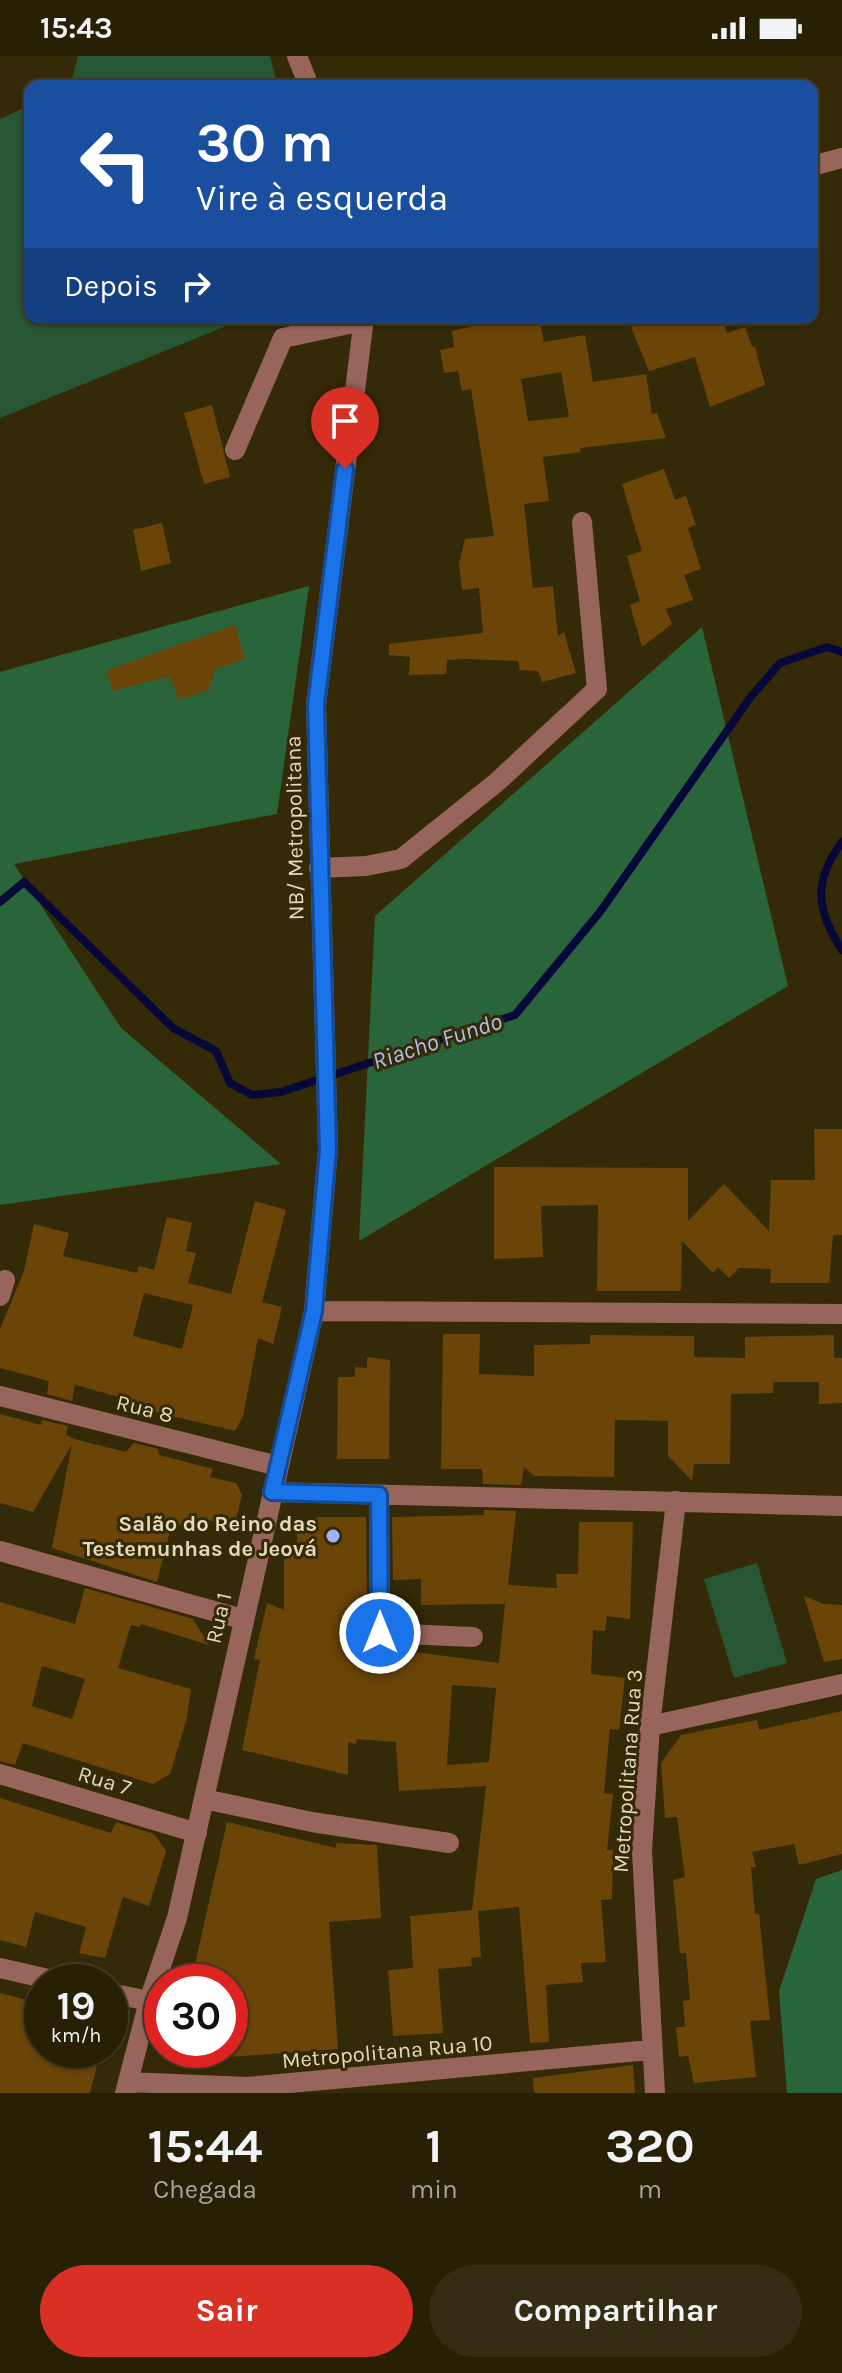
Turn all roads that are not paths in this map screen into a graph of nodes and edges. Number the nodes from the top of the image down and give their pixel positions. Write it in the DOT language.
graph roads {
  1 [pos="297,56"];
  2 [pos="307,80"];
  3 [pos="842,158"];
  4 [pos="818,164"];
  5 [pos="343,324"];
  6 [pos="363,324"];
  7 [pos="235,450"];
  8 [pos="582,522"];
  9 [pos="319,868"];
  10 [pos="328,1149"];
  11 [pos="314,1311"];
  12 [pos="842,1314"];
  13 [pos="0,1396"];
  14 [pos="278,1466"];
  15 [pos="272,1492"];
  16 [pos="379,1495"];
  17 [pos="676,1501"];
  18 [pos="842,1506"];
  19 [pos="0,1551"];
  20 [pos="242,1619"];
  21 [pos="473,1637"];
  22 [pos="842,1684"];
  23 [pos="650,1726"];
  24 [pos="0,1774"];
  25 [pos="204,1799"];
  26 [pos="197,1833"];
  27 [pos="449,1843"];
  28 [pos="161,1964"];
  29 [pos="0,1968"];
  30 [pos="24,1974"];
  31 [pos="144,2020"];
  32 [pos="650,2050"];
  33 [pos="126,2088"];
  34 [pos="655,2093"];
  1 -- 2 [label="street"];
  3 -- 4 [label="street"];
  5 -- 7 [label="street"];
  6 -- 9 [label="street, NB/ Metropolitana"];
  8 -- 9 [label="street"];
  9 -- 10 [label="street, NB/ Metropolitana"];
  10 -- 11 [label="street, Rua 1"];
  11 -- 12 [label="street"];
  11 -- 14 [label="street, Rua 1"];
  13 -- 14 [label="street, Rua 8"];
  14 -- 15 [label="street, Rua 1"];
  15 -- 16 [label="street"];
  15 -- 20 [label="street, Rua 1"];
  16 -- 17 [label="street"];
  16 -- 21 [label="street"];
  17 -- 18 [label="street"];
  17 -- 23 [label="street, Metropolitana Rua 3"];
  19 -- 20 [label="street"];
  20 -- 25 [label="street, Rua 1"];
  22 -- 23 [label="street"];
  23 -- 32 [label="street, Metropolitana Rua 3"];
  24 -- 26 [label="street, Rua 7"];
  25 -- 26 [label="street, Rua 1"];
  25 -- 27 [label="street"];
  26 -- 28 [label="street, Rua 1"];
  29 -- 30 [label="street"];
  31 -- 33 [label="street, Rua 1"];
  32 -- 33 [label="street, Metropolitana Rua 10"];
  32 -- 34 [label="street, Metropolitana Rua 3"];
}
